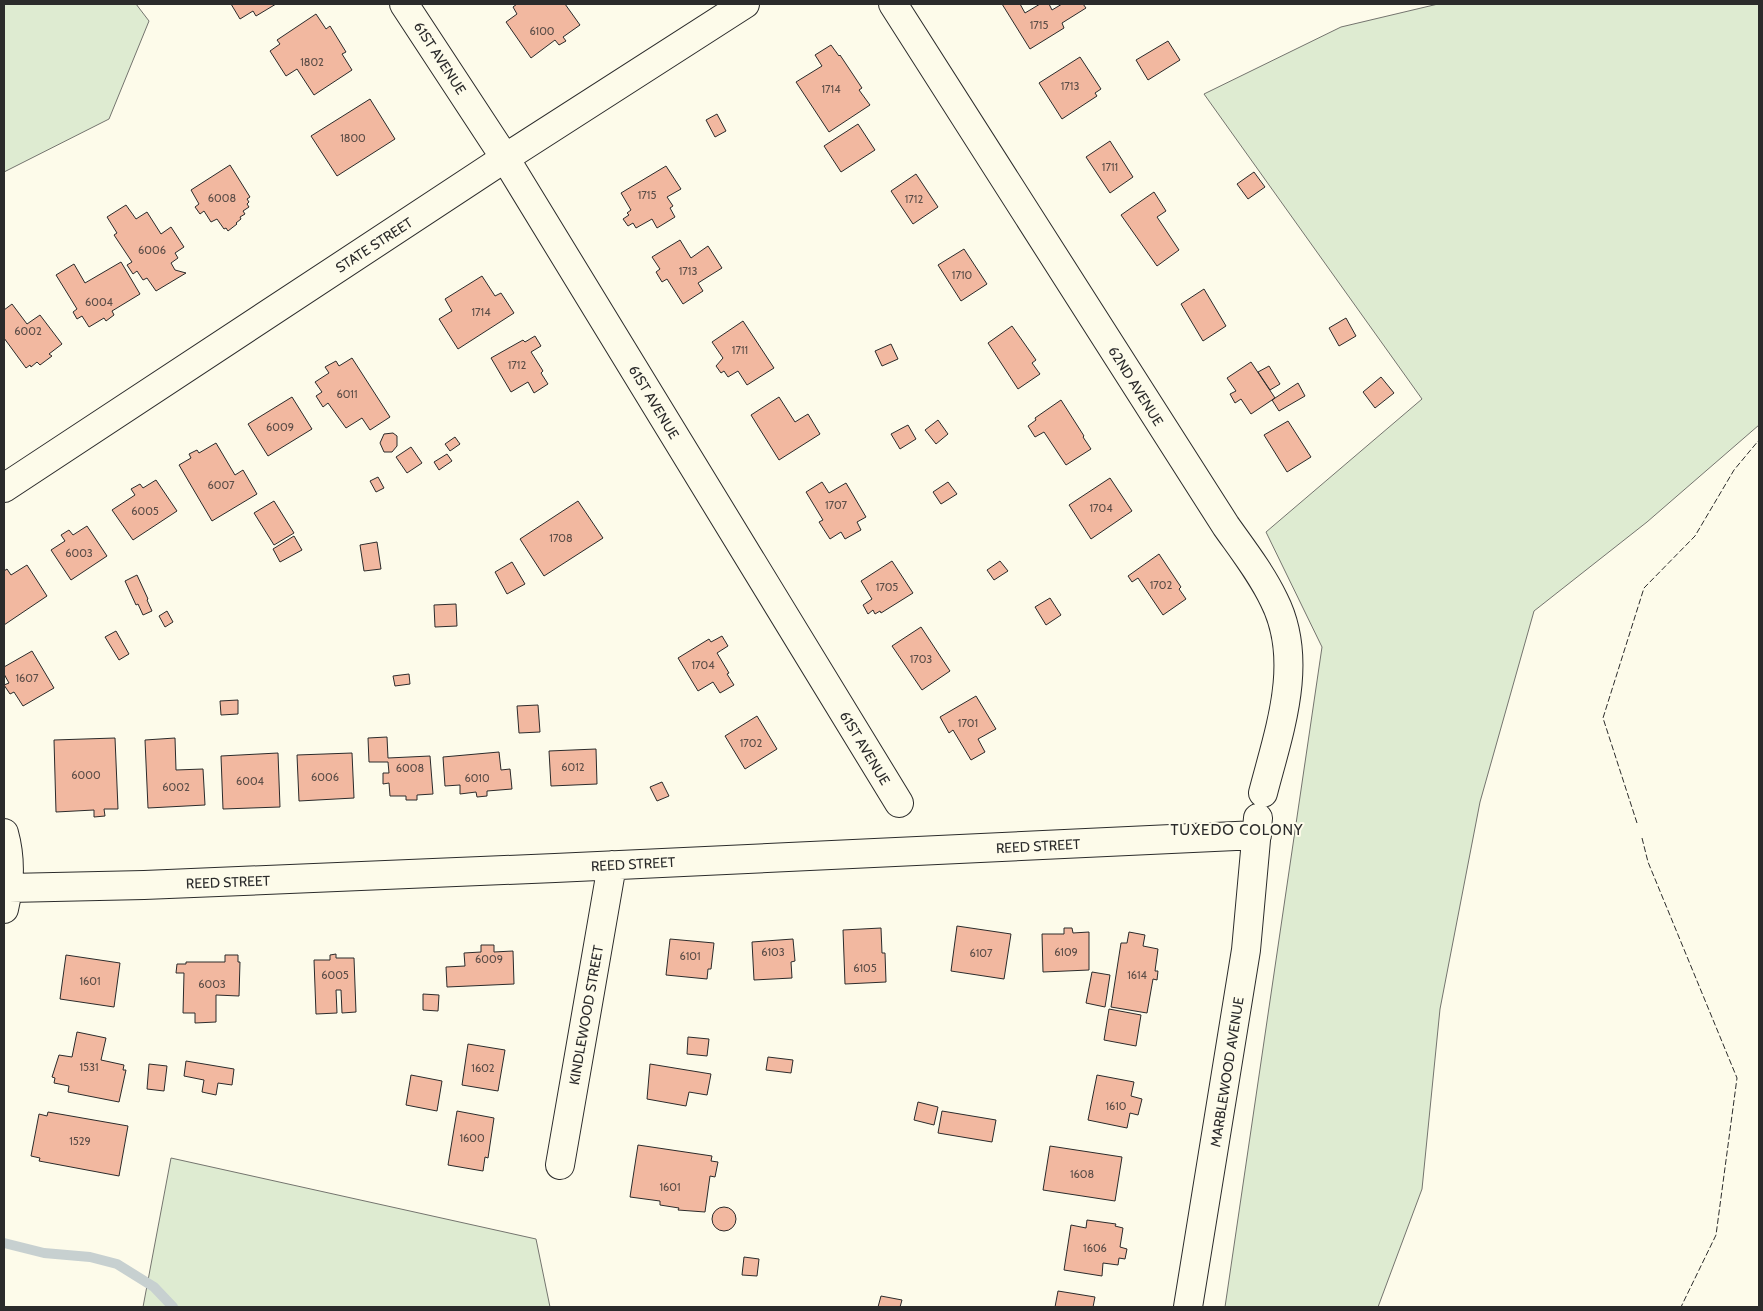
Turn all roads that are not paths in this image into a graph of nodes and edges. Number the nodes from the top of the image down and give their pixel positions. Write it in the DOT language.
graph roads {
  1 [pos="404,4"];
  2 [pos="745,4"];
  3 [pos="893,4"];
  4 [pos="505,158"];
  5 [pos="4,488"];
  6 [pos="899,803"];
  7 [pos="1259,815"];
  8 [pos="4,832"];
  9 [pos="612,865"];
  10 [pos="6,898"];
  11 [pos="560,1165"];
  12 [pos="1188,1307"];
  1 -- 4 [label="street, 61ST AVENUE"];
  2 -- 4 [label="street, STATE STREET"];
  3 -- 7 [label="street, 62ND AVENUE"];
  4 -- 5 [label="street, STATE STREET"];
  4 -- 6 [label="street, 61ST AVENUE"];
  7 -- 9 [label="street, REED STREET"];
  7 -- 12 [label="street, MARBLEWOOD AVENUE"];
  8 -- 10 [label="street"];
  9 -- 10 [label="street, REED STREET"];
  9 -- 11 [label="street, KINDLEWOOD STREET"];
}
